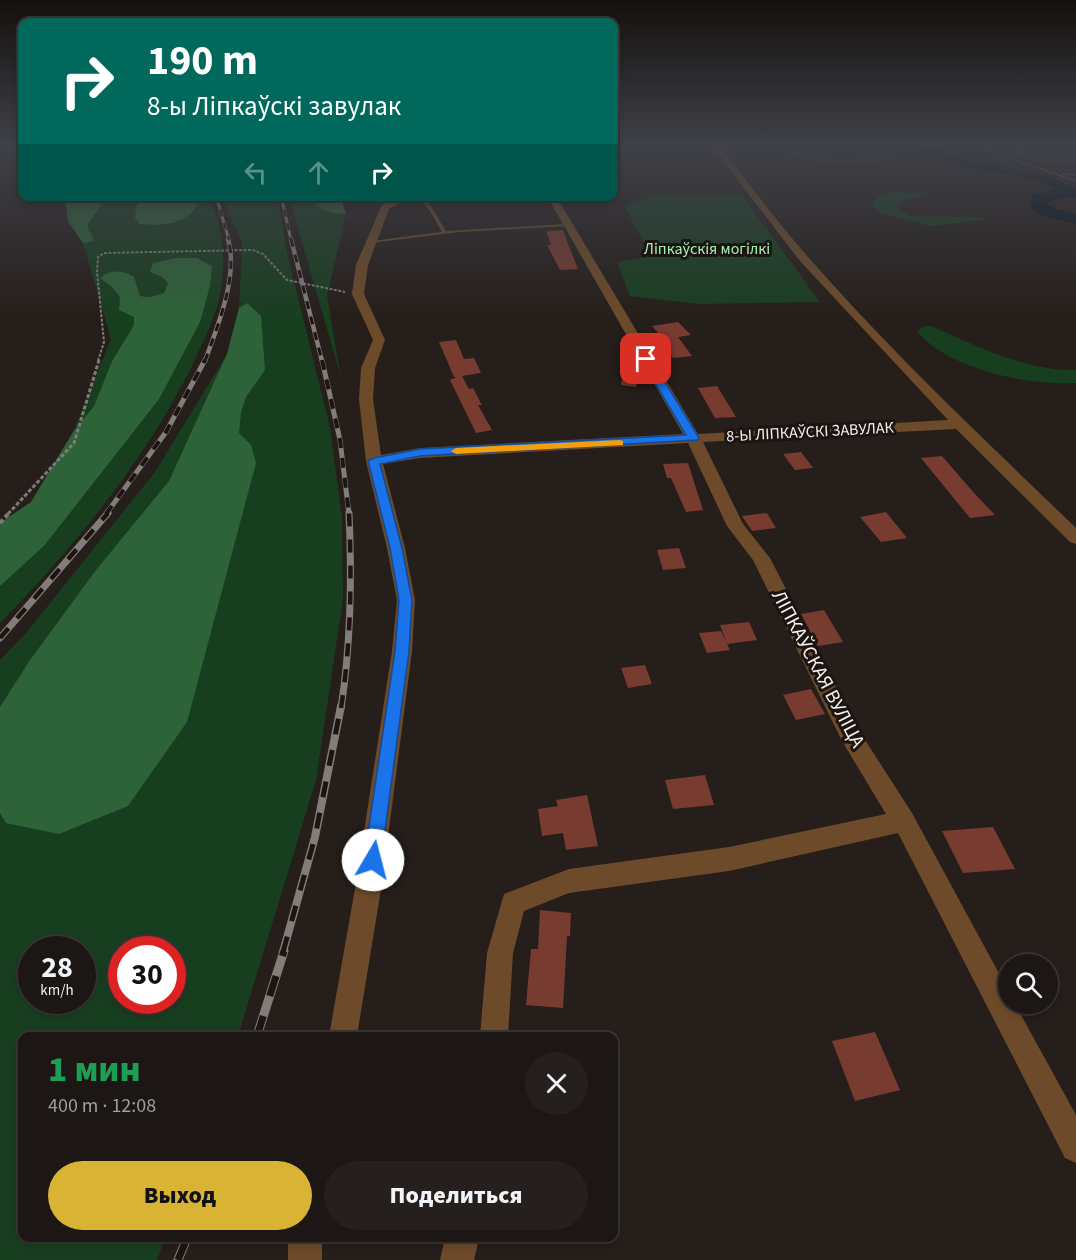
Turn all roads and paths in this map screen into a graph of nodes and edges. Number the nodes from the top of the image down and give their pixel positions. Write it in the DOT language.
graph roads {
  1 [pos="393,203"];
  2 [pos="425,203"];
  3 [pos="555,203"];
  4 [pos="760,203"];
  5 [pos="568,225"];
  6 [pos="446,233"];
  7 [pos="372,242"];
  8 [pos="358,294"];
  9 [pos="960,424"];
  10 [pos="693,438"];
  11 [pos="374,461"];
  12 [pos="0,523"];
  13 [pos="1076,538"];
  14 [pos="904,821"];
  15 [pos="344,1032"];
  16 [pos="494,1032"];
  17 [pos="1076,1146"];
  18 [pos="305,1242"];
  19 [pos="461,1242"];
  20 [pos="305,1260"];
  21 [pos="457,1260"];
  1 -- 7 [label="street"];
  2 -- 6 [label="lane"];
  3 -- 5 [label="street, ЛІПКАЎСКАЯ ВУЛІЦА"];
  4 -- 9 [label="street"];
  5 -- 6 [label="lane"];
  5 -- 10 [label="street, ЛІПКАЎСКАЯ ВУЛІЦА"];
  6 -- 7 [label="lane"];
  7 -- 8 [label="street"];
  8 -- 11 [label="street"];
  8 -- 12 [label="path"];
  9 -- 10 [label="street, 8-Ы ЛІПКАЎСКІ ЗАВУЛАК"];
  9 -- 13 [label="street"];
  10 -- 11 [label="street, 8-Ы ЛІПКАЎСКІ ЗАВУЛАК"];
  10 -- 14 [label="street, ЛІПКАЎСКАЯ ВУЛІЦА"];
  11 -- 15 [label="street"];
  14 -- 16 [label="street"];
  14 -- 17 [label="street, ЛІПКАЎСКАЯ ВУЛІЦА"];
  18 -- 20 [label="street"];
  19 -- 21 [label="street"];
}
